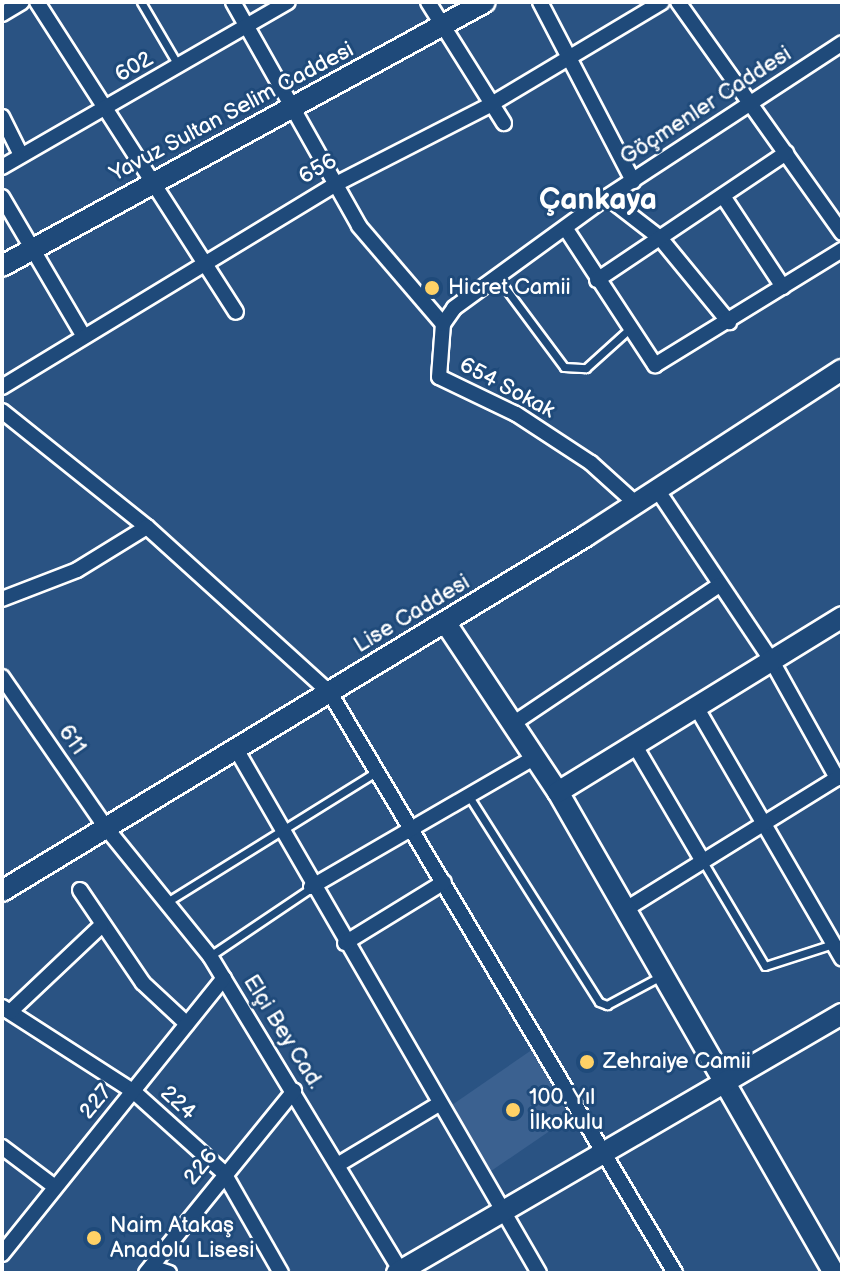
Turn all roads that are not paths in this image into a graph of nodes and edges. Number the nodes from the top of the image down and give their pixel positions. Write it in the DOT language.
graph roads {
  1 [pos="22,2"];
  2 [pos="37,2"];
  3 [pos="141,2"];
  4 [pos="233,2"];
  5 [pos="288,2"];
  6 [pos="428,2"];
  7 [pos="485,2"];
  8 [pos="540,2"];
  9 [pos="662,2"];
  10 [pos="678,2"];
  11 [pos="2,14"];
  12 [pos="246,26"];
  13 [pos="441,28"];
  14 [pos="842,43"];
  15 [pos="571,55"];
  16 [pos="179,66"];
  17 [pos="752,101"];
  18 [pos="490,105"];
  19 [pos="297,108"];
  20 [pos="102,111"];
  21 [pos="2,117"];
  22 [pos="504,123"];
  23 [pos="20,153"];
  24 [pos="786,153"];
  25 [pos="2,167"];
  26 [pos="150,180"];
  27 [pos="633,181"];
  28 [pos="334,185"];
  29 [pos="723,196"];
  30 [pos="2,197"];
  31 [pos="607,197"];
  32 [pos="566,229"];
  33 [pos="842,233"];
  34 [pos="660,238"];
  35 [pos="33,248"];
  36 [pos="842,250"];
  37 [pos="203,264"];
  38 [pos="2,266"];
  39 [pos="497,277"];
  40 [pos="597,280"];
  41 [pos="783,287"];
  42 [pos="236,312"];
  43 [pos="729,322"];
  44 [pos="443,324"];
  45 [pos="628,330"];
  46 [pos="83,335"];
  47 [pos="842,370"];
  48 [pos="2,387"];
  49 [pos="2,411"];
  50 [pos="656,488"];
  51 [pos="633,501"];
  52 [pos="147,527"];
  53 [pos="719,585"];
  54 [pos="2,599"];
  55 [pos="445,622"];
  56 [pos="839,626"];
  57 [pos="773,663"];
  58 [pos="2,677"];
  59 [pos="330,693"];
  60 [pos="695,705"];
  61 [pos="514,723"];
  62 [pos="634,744"];
  63 [pos="236,749"];
  64 [pos="535,757"];
  65 [pos="377,772"];
  66 [pos="840,776"];
  67 [pos="558,792"];
  68 [pos="470,798"];
  69 [pos="763,824"];
  70 [pos="107,829"];
  71 [pos="412,830"];
  72 [pos="281,832"];
  73 [pos="702,860"];
  74 [pos="444,882"];
  75 [pos="311,887"];
  76 [pos="80,890"];
  77 [pos="2,891"];
  78 [pos="167,902"];
  79 [pos="626,909"];
  80 [pos="101,926"];
  81 [pos="345,943"];
  82 [pos="833,944"];
  83 [pos="210,956"];
  84 [pos="842,959"];
  85 [pos="663,975"];
  86 [pos="224,978"];
  87 [pos="5,1014"];
  88 [pos="842,1014"];
  89 [pos="187,1024"];
  90 [pos="724,1084"];
  91 [pos="133,1091"];
  92 [pos="294,1091"];
  93 [pos="439,1104"];
  94 [pos="2,1147"];
  95 [pos="605,1151"];
  96 [pos="339,1164"];
  97 [pos="224,1173"];
  98 [pos="55,1187"];
  99 [pos="503,1212"];
  100 [pos="2,1254"];
  101 [pos="149,1270"];
  102 [pos="400,1272"];
  103 [pos="169,1273"];
  104 [pos="281,1273"];
  105 [pos="539,1273"];
  106 [pos="675,1273"];
  107 [pos="834,1273"];
  1 -- 11 [label="street"];
  2 -- 20 [label="street"];
  3 -- 16 [label="lane"];
  4 -- 12 [label="street"];
  5 -- 12 [label="street, 602"];
  6 -- 13 [label="street"];
  7 -- 13 [label="street, Yavuz Sultan Selim Caddesi"];
  8 -- 15 [label="street"];
  9 -- 15 [label="street, 656"];
  10 -- 17 [label="street"];
  12 -- 16 [label="street, 602"];
  12 -- 19 [label="street"];
  13 -- 18 [label="street"];
  13 -- 19 [label="street, Yavuz Sultan Selim Caddesi"];
  14 -- 17 [label="street, Göçmenler Caddesi"];
  15 -- 18 [label="street, 656"];
  15 -- 27 [label="street"];
  16 -- 20 [label="street, 602"];
  17 -- 24 [label="street"];
  17 -- 27 [label="street, Göçmenler Caddesi"];
  18 -- 22 [label="street"];
  18 -- 28 [label="street, 656"];
  19 -- 26 [label="street, Yavuz Sultan Selim Caddesi"];
  19 -- 28 [label="street"];
  20 -- 23 [label="street, 602"];
  20 -- 26 [label="street"];
  21 -- 23 [label="street"];
  23 -- 25 [label="street, 602"];
  24 -- 29 [label="street"];
  24 -- 33 [label="street"];
  26 -- 35 [label="street, Yavuz Sultan Selim Caddesi"];
  26 -- 37 [label="street"];
  27 -- 31 [label="street, Göçmenler Caddesi"];
  28 -- 37 [label="street, 656"];
  28 -- 44 [label="street"];
  29 -- 34 [label="street"];
  29 -- 41 [label="street"];
  30 -- 35 [label="street"];
  31 -- 32 [label="street, Göçmenler Caddesi"];
  31 -- 34 [label="street"];
  32 -- 39 [label="street, Göçmenler Caddesi"];
  32 -- 40 [label="street"];
  34 -- 40 [label="street"];
  34 -- 43 [label="street"];
  35 -- 38 [label="street, Yavuz Sultan Selim Caddesi"];
  35 -- 46 [label="street"];
  36 -- 41 [label="street"];
  37 -- 42 [label="street"];
  37 -- 46 [label="street, 656"];
  39 -- 44 [label="street, Göçmenler Caddesi"];
  39 -- 45 [label="lane"];
  40 -- 45 [label="street"];
  41 -- 43 [label="street"];
  43 -- 45 [label="street"];
  44 -- 51 [label="street, 654 Sokak"];
  46 -- 48 [label="street, 656"];
  47 -- 50 [label="street, Lise Caddesi"];
  49 -- 52 [label="street"];
  50 -- 51 [label="street, Lise Caddesi"];
  50 -- 53 [label="street"];
  51 -- 55 [label="street, Lise Caddesi"];
  52 -- 54 [label="street"];
  52 -- 59 [label="street"];
  53 -- 57 [label="street"];
  53 -- 61 [label="street"];
  55 -- 59 [label="street, Lise Caddesi"];
  55 -- 61 [label="street"];
  56 -- 57 [label="street"];
  57 -- 60 [label="street"];
  57 -- 66 [label="street"];
  58 -- 70 [label="street, 611"];
  59 -- 63 [label="street, Lise Caddesi"];
  59 -- 65 [label="street"];
  60 -- 62 [label="street"];
  60 -- 69 [label="street"];
  61 -- 64 [label="street"];
  62 -- 67 [label="street"];
  62 -- 73 [label="street"];
  63 -- 70 [label="street, Lise Caddesi"];
  63 -- 72 [label="street"];
  64 -- 67 [label="street"];
  64 -- 68 [label="street"];
  65 -- 71 [label="street"];
  65 -- 72 [label="lane"];
  66 -- 69 [label="street"];
  67 -- 79 [label="street"];
  68 -- 71 [label="street"];
  68 -- 85 [label="lane"];
  69 -- 73 [label="street"];
  69 -- 82 [label="street"];
  70 -- 77 [label="street, Lise Caddesi"];
  70 -- 78 [label="street, Elçi Bey Cad."];
  71 -- 74 [label="street"];
  71 -- 75 [label="street"];
  72 -- 75 [label="street"];
  72 -- 78 [label="lane"];
  73 -- 79 [label="street"];
  73 -- 82 [label="lane"];
  74 -- 81 [label="street"];
  74 -- 95 [label="street"];
  75 -- 81 [label="street"];
  75 -- 83 [label="lane"];
  76 -- 80 [label="street"];
  78 -- 83 [label="street, Elçi Bey Cad."];
  79 -- 85 [label="street"];
  80 -- 87 [label="street"];
  80 -- 89 [label="street"];
  81 -- 93 [label="street"];
  82 -- 84 [label="street"];
  83 -- 86 [label="street, Elçi Bey Cad."];
  85 -- 90 [label="street"];
  86 -- 89 [label="street, 227"];
  86 -- 92 [label="street, Elçi Bey Cad."];
  87 -- 91 [label="street, 224"];
  88 -- 90 [label="street"];
  89 -- 91 [label="street, 227"];
  90 -- 95 [label="street"];
  90 -- 107 [label="street"];
  91 -- 97 [label="street, 224"];
  91 -- 98 [label="street, 227"];
  92 -- 96 [label="street, Elçi Bey Cad."];
  92 -- 97 [label="street, 226"];
  93 -- 96 [label="street"];
  93 -- 99 [label="street"];
  94 -- 98 [label="street"];
  95 -- 99 [label="street"];
  95 -- 106 [label="street"];
  96 -- 102 [label="street, Elçi Bey Cad."];
  97 -- 101 [label="street, 226"];
  97 -- 104 [label="street, 224"];
  98 -- 100 [label="street, 227"];
  99 -- 102 [label="street"];
  99 -- 105 [label="street"];
  101 -- 103 [label="street"];
}
